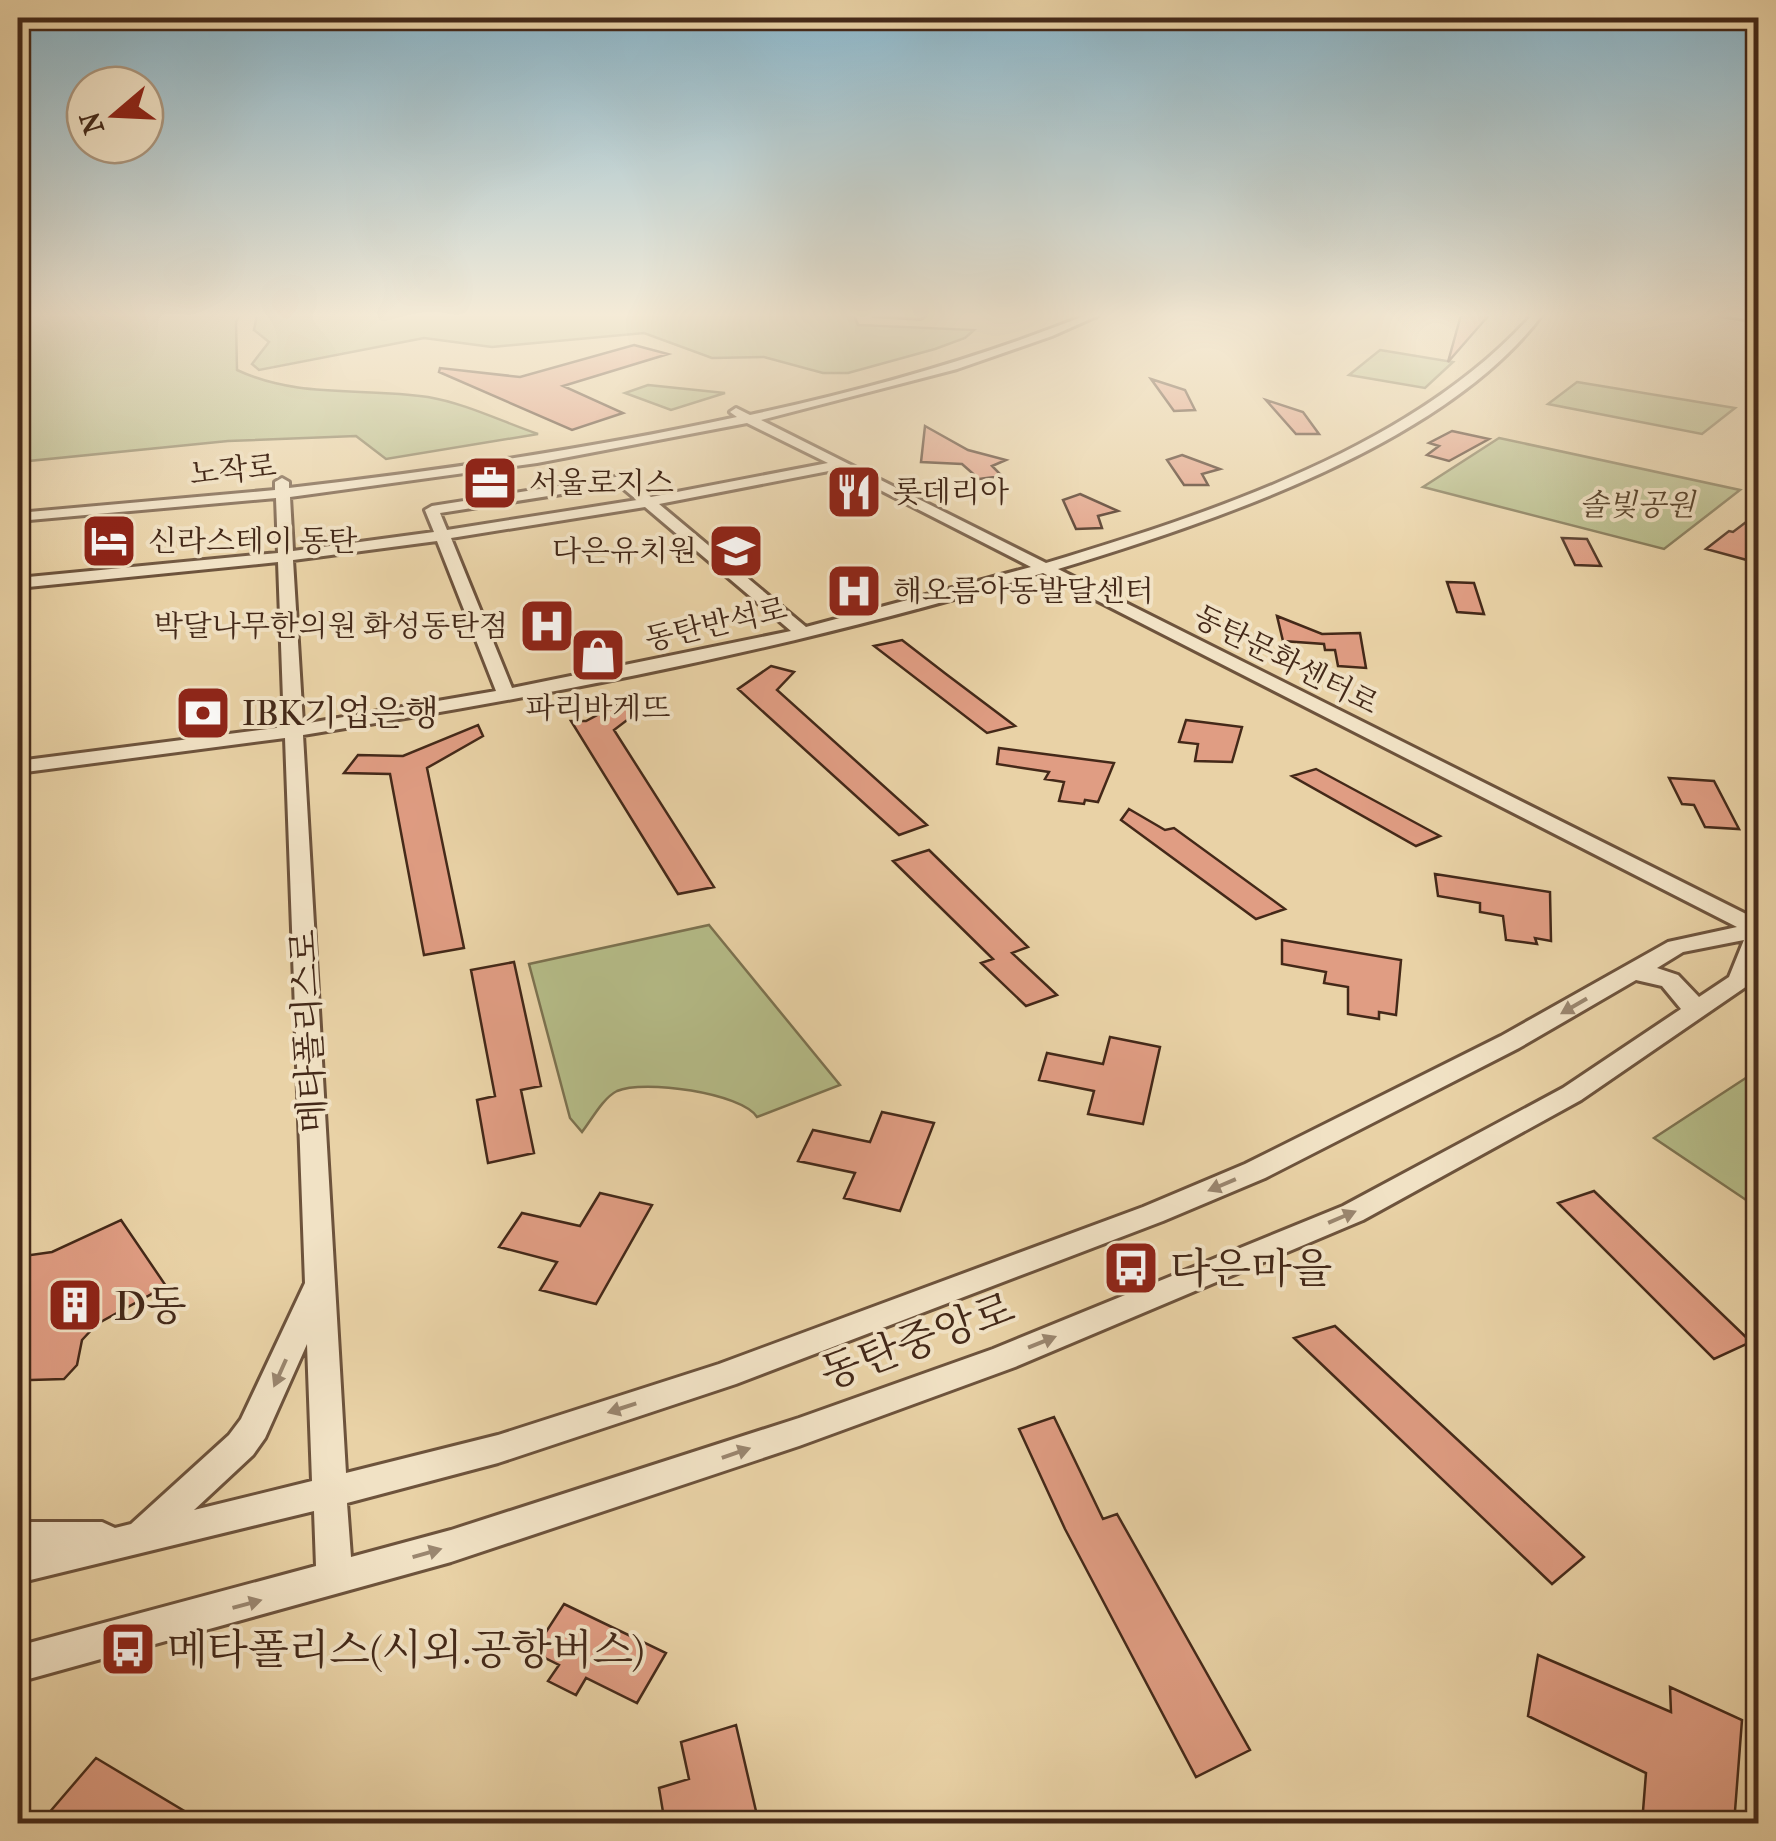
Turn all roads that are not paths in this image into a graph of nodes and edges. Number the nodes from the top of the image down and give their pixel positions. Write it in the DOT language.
graph roads {
  1 [pos="808,401"];
  2 [pos="1441,401"];
  3 [pos="743,416"];
  4 [pos="840,465"];
  5 [pos="282,488"];
  6 [pos="646,503"];
  7 [pos="22,511"];
  8 [pos="444,536"];
  9 [pos="286,557"];
  10 [pos="1045,569"];
  11 [pos="18,583"];
  12 [pos="804,633"];
  13 [pos="506,695"];
  14 [pos="294,732"];
  15 [pos="18,767"];
  16 [pos="1758,930"];
  17 [pos="1628,973"];
  18 [pos="1694,1012"];
  19 [pos="320,1284"];
  20 [pos="330,1493"];
  21 [pos="18,1538"];
  22 [pos="141,1538"];
  23 [pos="18,1567"];
  24 [pos="334,1580"];
  25 [pos="18,1664"];
  1 -- 3 [label="street, 노작로"];
  2 -- 10 [label="street, 동탄반석로"];
  3 -- 4 [label="street, 동탄문화센터로"];
  3 -- 5 [label="street, 노작로"];
  4 -- 6 [label="street"];
  4 -- 10 [label="street, 동탄문화센터로"];
  5 -- 7 [label="street, 노작로"];
  5 -- 9 [label="street, 메타폴리스로"];
  6 -- 8 [label="street"];
  6 -- 8 [label="street"];
  6 -- 12 [label="street"];
  8 -- 9 [label="street"];
  8 -- 13 [label="street"];
  9 -- 11 [label="street"];
  9 -- 14 [label="street, 메타폴리스로"];
  10 -- 12 [label="street, 동탄반석로"];
  10 -- 16 [label="street, 동탄문화센터로"];
  12 -- 13 [label="street, 동탄반석로"];
  13 -- 14 [label="street, 동탄반석로"];
  14 -- 15 [label="street, 동탄반석로"];
  14 -- 19 [label="street, 메타폴리스로"];
  16 -- 17 [label="street, 동탄중앙로"];
  16 -- 18 [label="street, 동탄중앙로"];
  17 -- 18 [label="street"];
  17 -- 20 [label="street, 동탄중앙로, one-way"];
  24 -- 18 [label="street, 동탄중앙로, one-way"];
  19 -- 20 [label="street, 메타폴리스로"];
  19 -- 22 [label="street, one-way"];
  20 -- 22 [label="street, 동탄중앙로"];
  20 -- 24 [label="street, 메타폴리스로"];
  21 -- 22 [label="street, 동탄중앙로"];
  22 -- 23 [label="street, 동탄중앙로"];
  25 -- 24 [label="street, 동탄중앙로, one-way"];
}
